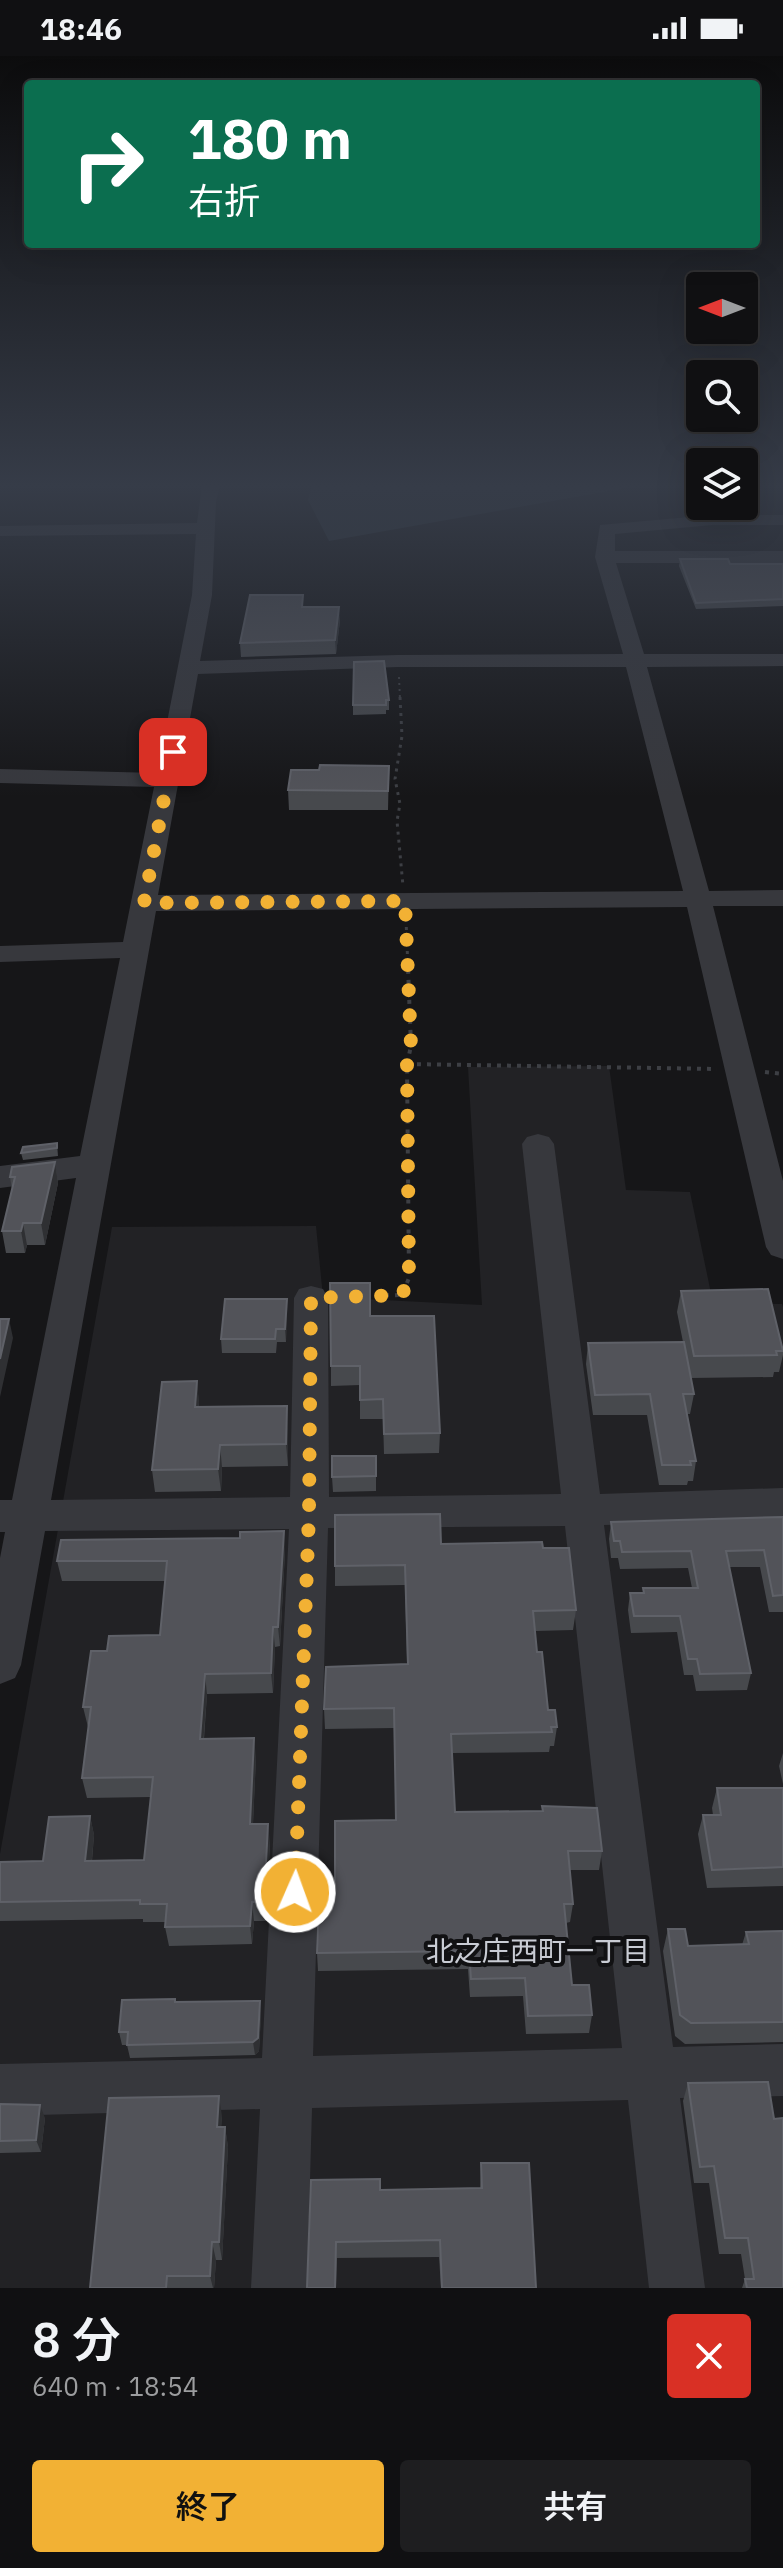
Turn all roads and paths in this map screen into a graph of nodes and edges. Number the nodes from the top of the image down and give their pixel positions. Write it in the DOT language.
graph roads {
  1 [pos="202,589"];
  2 [pos="613,589"];
  3 [pos="634,659"];
  4 [pos="783,660"];
  5 [pos="398,661"];
  6 [pos="188,668"];
  7 [pos="0,776"];
  8 [pos="168,780"];
  9 [pos="698,898"];
  10 [pos="783,898"];
  11 [pos="405,901"];
  12 [pos="144,903"];
  13 [pos="135,949"];
  14 [pos="0,954"];
  15 [pos="407,1064"];
  16 [pos="741,1070"];
  17 [pos="783,1074"];
  18 [pos="538,1144"];
  19 [pos="93,1165"];
  20 [pos="0,1177"];
  21 [pos="783,1247"];
  22 [pos="311,1298"];
  23 [pos="783,1504"];
  24 [pos="583,1510"];
  25 [pos="309,1514"];
  26 [pos="15,1516"];
  27 [pos="0,1665"];
  28 [pos="783,2070"];
  29 [pos="652,2075"];
  30 [pos="287,2081"];
  31 [pos="0,2090"];
  32 [pos="279,2288"];
  33 [pos="677,2288"];
  1 -- 6 [label="street"];
  2 -- 3 [label="street"];
  3 -- 4 [label="street"];
  3 -- 5 [label="street"];
  3 -- 9 [label="street"];
  5 -- 6 [label="street"];
  5 -- 11 [label="path"];
  6 -- 8 [label="street"];
  7 -- 8 [label="street"];
  8 -- 12 [label="street"];
  9 -- 10 [label="street"];
  9 -- 11 [label="street"];
  9 -- 16 [label="street"];
  11 -- 12 [label="street"];
  11 -- 15 [label="path"];
  12 -- 13 [label="street"];
  13 -- 14 [label="street"];
  13 -- 19 [label="street"];
  15 -- 16 [label="path"];
  15 -- 22 [label="path"];
  16 -- 17 [label="path"];
  16 -- 21 [label="street"];
  18 -- 24 [label="street"];
  19 -- 20 [label="street"];
  19 -- 26 [label="street"];
  22 -- 25 [label="street"];
  23 -- 24 [label="street"];
  24 -- 25 [label="street"];
  24 -- 29 [label="street"];
  25 -- 26 [label="street"];
  25 -- 30 [label="street"];
  26 -- 27 [label="street"];
  28 -- 29 [label="street"];
  29 -- 30 [label="street"];
  29 -- 33 [label="street"];
  30 -- 31 [label="street"];
  30 -- 32 [label="street"];
}
